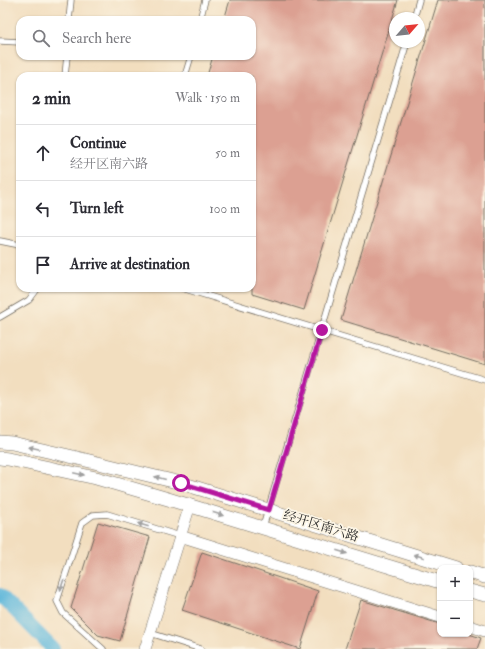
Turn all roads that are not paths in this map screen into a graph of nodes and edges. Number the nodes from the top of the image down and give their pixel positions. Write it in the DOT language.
graph roads {
  1 [pos="71,0"];
  2 [pos="205,0"];
  3 [pos="419,0"];
  4 [pos="416,12"];
  5 [pos="69,16"];
  6 [pos="201,16"];
  7 [pos="0,41"];
  8 [pos="16,42"];
  9 [pos="405,48"];
  10 [pos="66,60"];
  11 [pos="190,60"];
  12 [pos="65,72"];
  13 [pos="186,72"];
  14 [pos="0,242"];
  15 [pos="16,244"];
  16 [pos="35,292"];
  17 [pos="195,292"];
  18 [pos="0,316"];
  19 [pos="322,330"];
  20 [pos="485,380"];
  21 [pos="0,442"];
  22 [pos="0,458"];
  23 [pos="190,505"];
  24 [pos="269,510"];
  25 [pos="263,528"];
  26 [pos="180,536"];
  27 [pos="446,565"];
  28 [pos="473,573"];
  29 [pos="485,577"];
  30 [pos="437,581"];
  31 [pos="473,592"];
  32 [pos="485,596"];
  33 [pos="437,616"];
  34 [pos="473,627"];
  35 [pos="485,631"];
  36 [pos="150,633"];
  37 [pos="103,649"];
  38 [pos="145,649"];
  39 [pos="201,649"];
  1 -- 5 [label="lane"];
  2 -- 6 [label="lane"];
  3 -- 4 [label="lane"];
  7 -- 8 [label="lane"];
  9 -- 19 [label="lane"];
  10 -- 12 [label="lane"];
  11 -- 13 [label="lane"];
  14 -- 15 [label="lane"];
  16 -- 18 [label="lane"];
  17 -- 19 [label="lane"];
  19 -- 20 [label="lane"];
  19 -- 24 [label="lane"];
  24 -- 21 [label="street, 经开区南六路, one-way"];
  22 -- 23 [label="street, one-way"];
  23 -- 25 [label="street, one-way"];
  23 -- 26 [label="street"];
  24 -- 25 [label="lane"];
  27 -- 24 [label="street, 经开区南六路, one-way"];
  25 -- 30 [label="street, one-way"];
  26 -- 33 [label="street"];
  26 -- 36 [label="street"];
  26 -- 37 [label="lane, one-way"];
  28 -- 29 [label="street"];
  31 -- 32 [label="street"];
  34 -- 35 [label="street"];
  36 -- 38 [label="street"];
  36 -- 39 [label="lane"];
}
